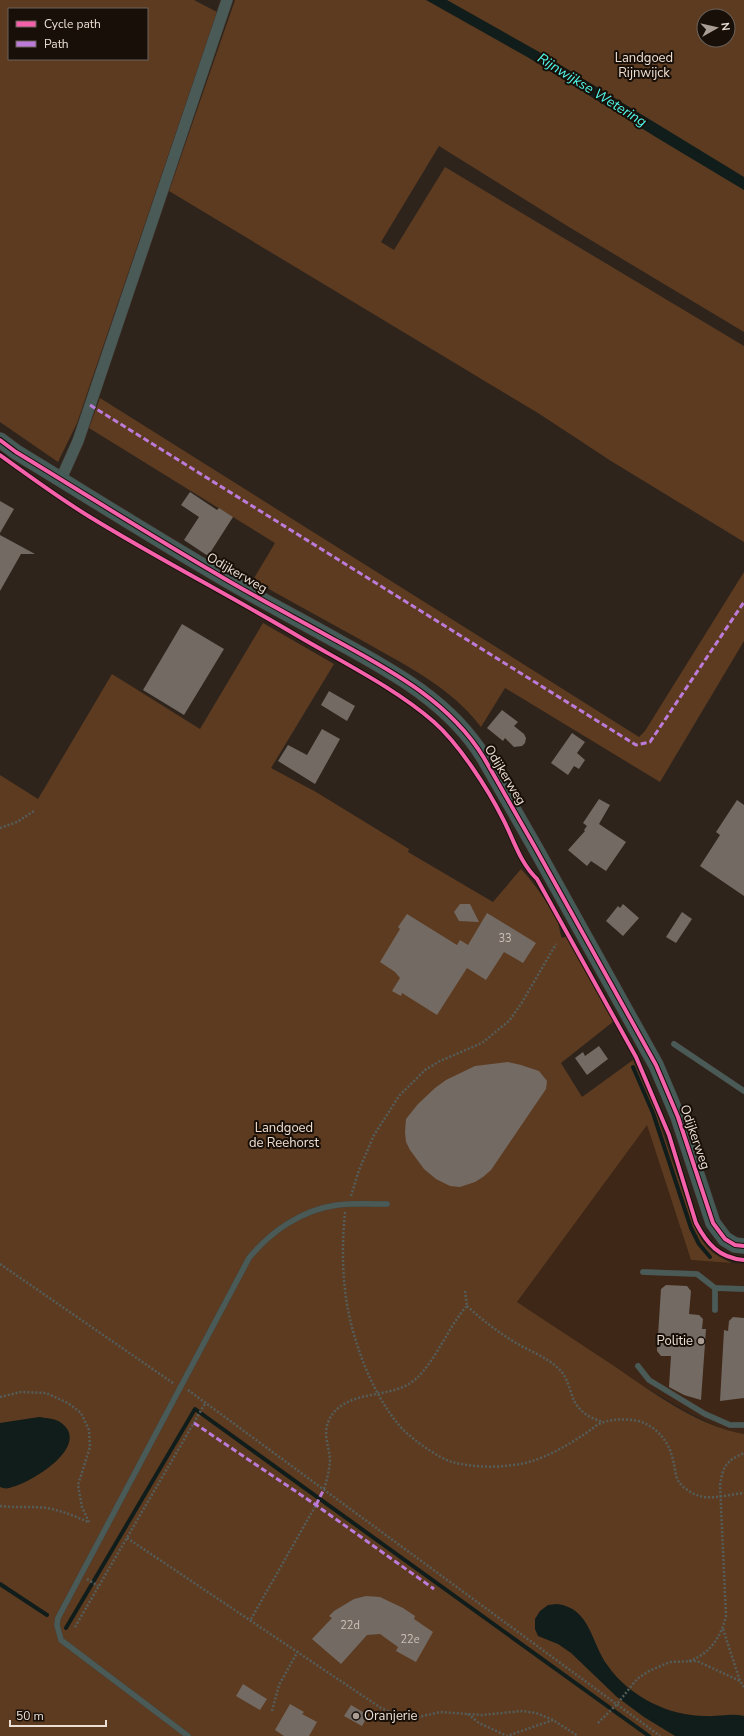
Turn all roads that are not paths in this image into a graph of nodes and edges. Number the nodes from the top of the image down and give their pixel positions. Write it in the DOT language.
graph roads {
  1 [pos="227,0"];
  2 [pos="0,440"];
  3 [pos="61,479"];
  4 [pos="674,1044"];
  5 [pos="744,1092"];
  6 [pos="387,1204"];
  7 [pos="744,1246"];
  8 [pos="642,1272"];
  9 [pos="715,1288"];
  10 [pos="744,1289"];
  11 [pos="715,1310"];
  12 [pos="638,1366"];
  13 [pos="744,1425"];
  14 [pos="188,1736"];
  1 -- 3 [label="street"];
  2 -- 3 [label="street, Odijkerweg"];
  3 -- 7 [label="street, Odijkerweg"];
  4 -- 5 [label="lane"];
  6 -- 14 [label="lane"];
  8 -- 9 [label="lane"];
  9 -- 10 [label="lane"];
  9 -- 11 [label="lane"];
  12 -- 13 [label="lane"];
}
